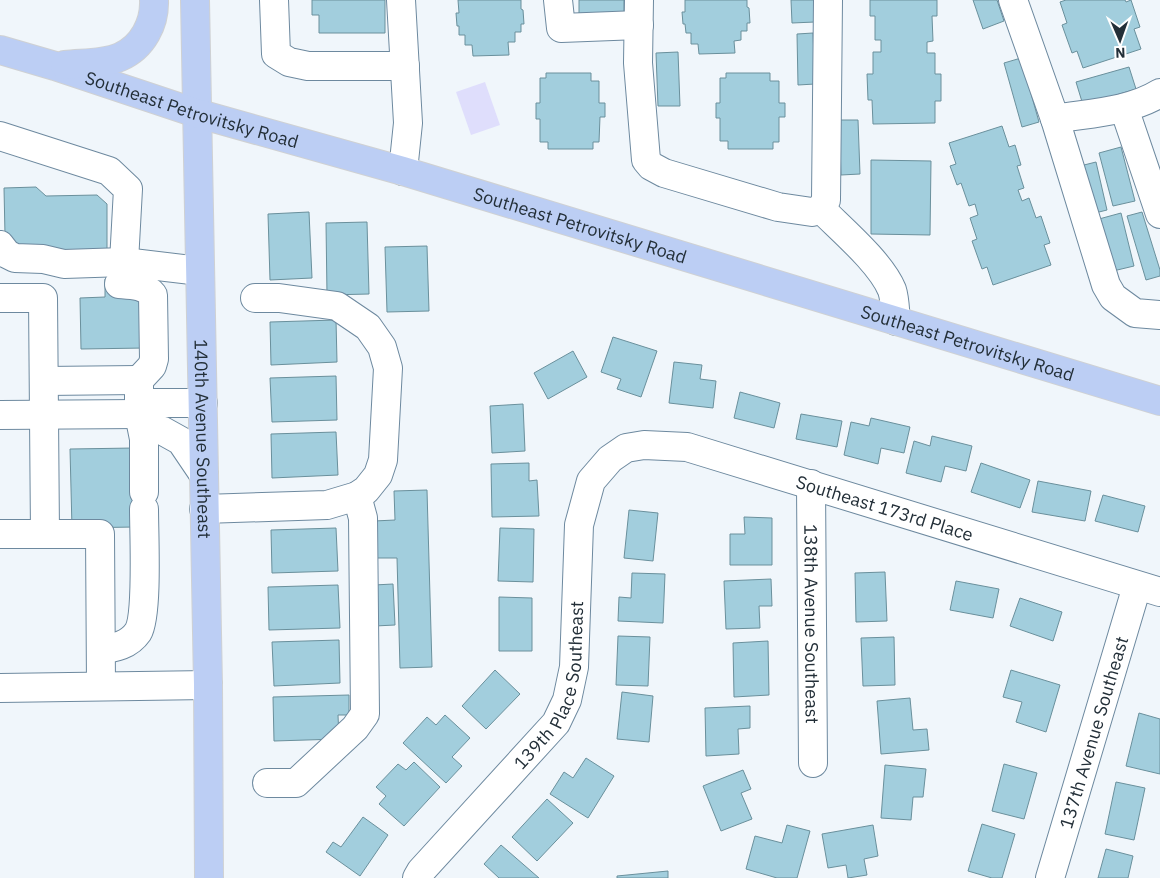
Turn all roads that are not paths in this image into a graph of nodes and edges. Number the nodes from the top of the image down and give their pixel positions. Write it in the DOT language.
graph roads {
  1 [pos="154,0"];
  2 [pos="195,0"];
  3 [pos="274,0"];
  4 [pos="401,0"];
  5 [pos="558,0"];
  6 [pos="828,0"];
  7 [pos="1013,0"];
  8 [pos="639,13"];
  9 [pos="0,50"];
  10 [pos="55,66"];
  11 [pos="405,66"];
  12 [pos="1160,93"];
  13 [pos="1124,108"];
  14 [pos="196,113"];
  15 [pos="1055,119"];
  16 [pos="0,136"];
  17 [pos="403,171"];
  18 [pos="821,209"];
  19 [pos="1160,214"];
  20 [pos="0,245"];
  21 [pos="200,271"];
  22 [pos="116,277"];
  23 [pos="0,298"];
  24 [pos="36,298"];
  25 [pos="255,298"];
  26 [pos="1160,315"];
  27 [pos="896,321"];
  28 [pos="139,380"];
  29 [pos="44,381"];
  30 [pos="1160,401"];
  31 [pos="203,403"];
  32 [pos="139,414"];
  33 [pos="0,415"];
  34 [pos="44,415"];
  35 [pos="610,459"];
  36 [pos="204,475"];
  37 [pos="811,484"];
  38 [pos="357,496"];
  39 [pos="204,509"];
  40 [pos="0,534"];
  41 [pos="44,534"];
  42 [pos="1149,589"];
  43 [pos="101,649"];
  44 [pos="208,685"];
  45 [pos="101,686"];
  46 [pos="0,688"];
  47 [pos="813,763"];
  48 [pos="267,783"];
  49 [pos="209,878"];
  50 [pos="418,878"];
  51 [pos="1050,878"];
  1 -- 10 [label="main road"];
  2 -- 14 [label="main road, 140th Avenue Southeast"];
  3 -- 11 [label="street"];
  4 -- 11 [label="street"];
  5 -- 8 [label="street"];
  6 -- 18 [label="street"];
  7 -- 15 [label="street"];
  8 -- 18 [label="street"];
  9 -- 10 [label="main road, Southeast Petrovitsky Road"];
  10 -- 14 [label="main road, Southeast Petrovitsky Road"];
  11 -- 17 [label="street"];
  12 -- 13 [label="street"];
  13 -- 15 [label="street"];
  13 -- 19 [label="street"];
  14 -- 17 [label="main road, Southeast Petrovitsky Road"];
  14 -- 21 [label="main road, 140th Avenue Southeast"];
  15 -- 26 [label="street"];
  16 -- 22 [label="street"];
  17 -- 27 [label="main road, Southeast Petrovitsky Road"];
  18 -- 27 [label="street"];
  20 -- 22 [label="street"];
  21 -- 22 [label="street"];
  21 -- 31 [label="main road, 140th Avenue Southeast"];
  22 -- 24 [label="street"];
  22 -- 28 [label="street"];
  23 -- 24 [label="street"];
  24 -- 29 [label="street"];
  25 -- 38 [label="street"];
  27 -- 30 [label="main road, Southeast Petrovitsky Road"];
  28 -- 29 [label="street"];
  28 -- 32 [label="street"];
  29 -- 34 [label="street"];
  31 -- 32 [label="street"];
  31 -- 36 [label="main road, 140th Avenue Southeast"];
  32 -- 34 [label="street"];
  32 -- 36 [label="street"];
  32 -- 43 [label="street"];
  33 -- 34 [label="street"];
  34 -- 41 [label="street"];
  35 -- 37 [label="street, Southeast 173rd Place"];
  35 -- 50 [label="street, 139th Place Southeast"];
  36 -- 39 [label="main road, 140th Avenue Southeast"];
  37 -- 42 [label="street, Southeast 173rd Place"];
  37 -- 47 [label="street, 138th Avenue Southeast"];
  38 -- 39 [label="street"];
  38 -- 48 [label="street"];
  39 -- 44 [label="main road, 140th Avenue Southeast"];
  40 -- 41 [label="street"];
  41 -- 43 [label="street"];
  42 -- 51 [label="street, 137th Avenue Southeast"];
  43 -- 45 [label="street"];
  44 -- 45 [label="street"];
  44 -- 49 [label="main road, 140th Avenue Southeast"];
  45 -- 46 [label="street"];
}
